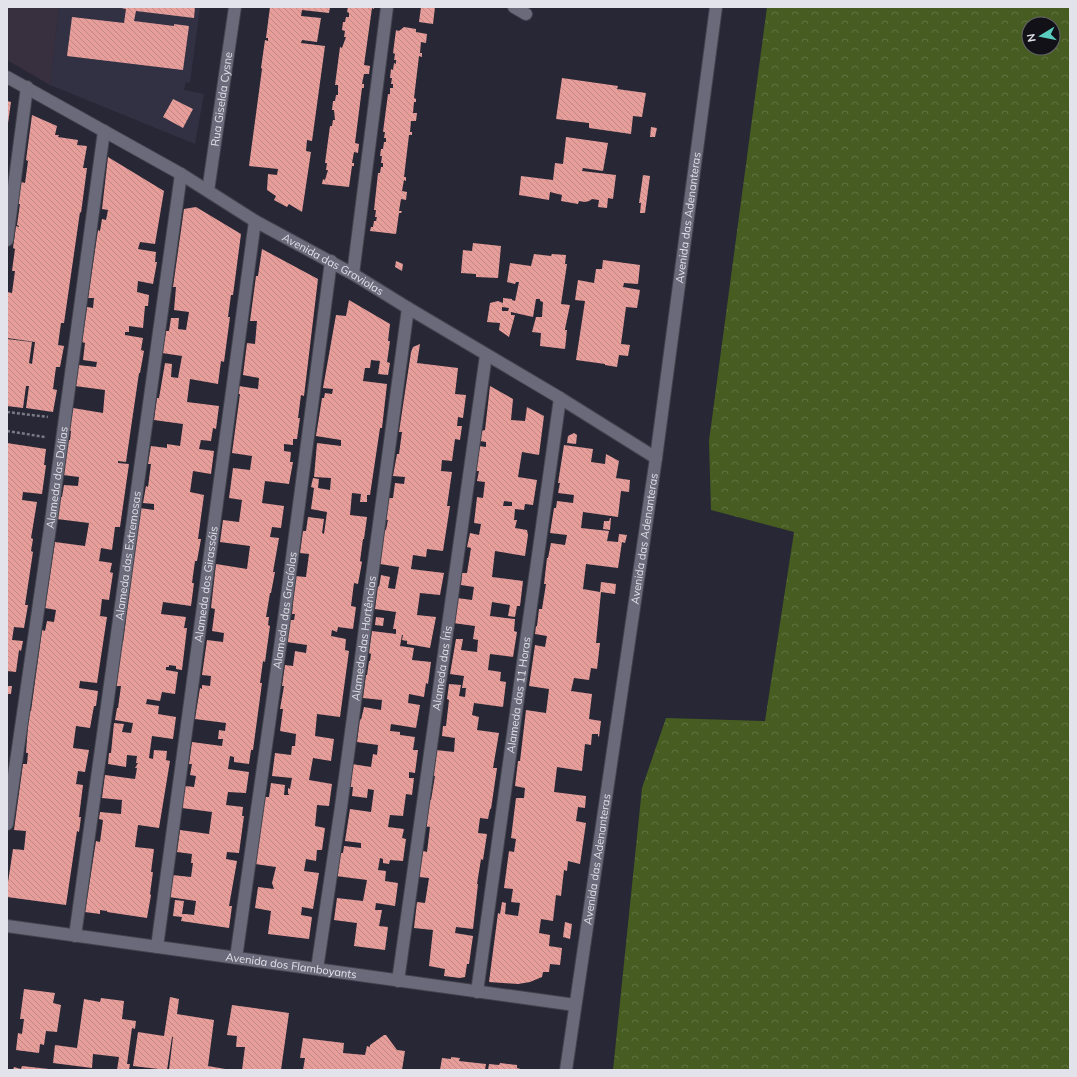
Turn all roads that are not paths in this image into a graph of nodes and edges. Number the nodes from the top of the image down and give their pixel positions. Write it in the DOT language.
graph roads {
  1 [pos="235,7"];
  2 [pos="387,7"];
  3 [pos="514,7"];
  4 [pos="716,7"];
  5 [pos="526,14"];
  6 [pos="7,77"];
  7 [pos="27,87"];
  8 [pos="104,131"];
  9 [pos="180,174"];
  10 [pos="208,191"];
  11 [pos="255,220"];
  12 [pos="7,240"];
  13 [pos="330,261"];
  14 [pos="353,274"];
  15 [pos="408,308"];
  16 [pos="486,355"];
  17 [pos="560,398"];
  18 [pos="656,458"];
  19 [pos="7,824"];
  20 [pos="7,926"];
  21 [pos="75,936"];
  22 [pos="157,947"];
  23 [pos="236,958"];
  24 [pos="317,969"];
  25 [pos="398,981"];
  26 [pos="477,992"];
  27 [pos="575,1005"];
  28 [pos="566,1070"];
  1 -- 10 [label="street, Rua Giselda Cysne"];
  2 -- 14 [label="street"];
  3 -- 5 [label="street"];
  4 -- 18 [label="street, Avenida das Adenanteras"];
  6 -- 7 [label="street, Avenida das Graviolas"];
  7 -- 8 [label="street, Avenida das Graviolas"];
  7 -- 12 [label="street"];
  8 -- 9 [label="street, Avenida das Graviolas"];
  8 -- 19 [label="street, Alameda das Dálias"];
  9 -- 10 [label="street, Avenida das Graviolas"];
  9 -- 21 [label="street, Alameda das Extremosas"];
  10 -- 11 [label="street, Avenida das Graviolas"];
  11 -- 13 [label="street, Avenida das Graviolas"];
  11 -- 22 [label="street, Alameda dos Girassóis"];
  13 -- 14 [label="street, Avenida das Graviolas"];
  13 -- 23 [label="street, Alameda das Gracíolas"];
  14 -- 15 [label="street, Avenida das Graviolas"];
  15 -- 16 [label="street, Avenida das Graviolas"];
  15 -- 24 [label="street, Alameda das Hortências"];
  16 -- 17 [label="street, Avenida das Graviolas"];
  16 -- 25 [label="street, Alameda das Íris"];
  17 -- 18 [label="street, Avenida das Graviolas"];
  17 -- 26 [label="street, Alameda das 11 Horas"];
  18 -- 27 [label="street, Avenida das Adenanteras"];
  20 -- 21 [label="street, Avenida dos Flamboyants"];
  21 -- 22 [label="street, Avenida dos Flamboyants"];
  22 -- 23 [label="street, Avenida dos Flamboyants"];
  23 -- 24 [label="street, Avenida dos Flamboyants"];
  24 -- 25 [label="street, Avenida dos Flamboyants"];
  25 -- 26 [label="street, Avenida dos Flamboyants"];
  26 -- 27 [label="street, Avenida dos Flamboyants"];
  27 -- 28 [label="street, Avenida das Adenanteras"];
}
